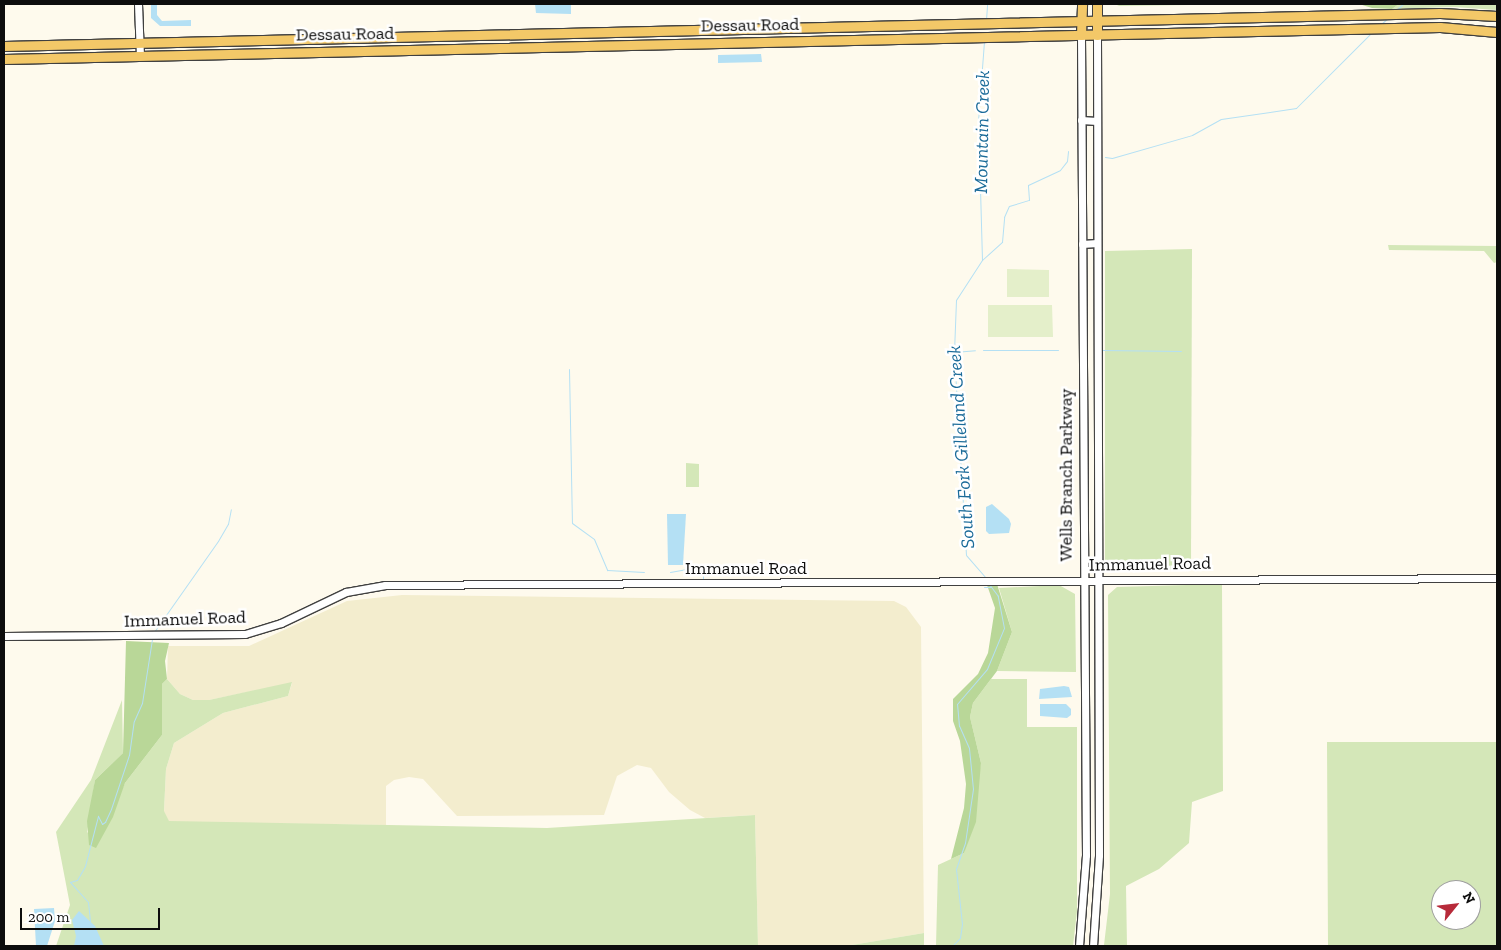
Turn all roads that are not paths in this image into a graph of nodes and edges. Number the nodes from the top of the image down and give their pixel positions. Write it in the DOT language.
graph roads {
  1 [pos="138,4"];
  2 [pos="1082,4"];
  3 [pos="1097,4"];
  4 [pos="1440,13"];
  5 [pos="1497,16"];
  6 [pos="1082,21"];
  7 [pos="1097,21"];
  8 [pos="1440,28"];
  9 [pos="1497,32"];
  10 [pos="1081,35"];
  11 [pos="1097,35"];
  12 [pos="139,41"];
  13 [pos="4,46"];
  14 [pos="140,55"];
  15 [pos="4,59"];
  16 [pos="1081,120"];
  17 [pos="1097,121"];
  18 [pos="1097,243"];
  19 [pos="1082,244"];
  20 [pos="1082,351"];
  21 [pos="1097,351"];
  22 [pos="1497,578"];
  23 [pos="1083,580"];
  24 [pos="1097,580"];
  25 [pos="4,636"];
  26 [pos="1079,946"];
  27 [pos="1093,946"];
  1 -- 12 [label="street"];
  2 -- 6 [label="main road, Wells Branch Parkway"];
  3 -- 7 [label="main road, Wells Branch Parkway"];
  4 -- 5 [label="main road, Dessau Road"];
  4 -- 7 [label="main road, Dessau Road"];
  4 -- 8 [label="main road"];
  6 -- 7 [label="main road, Dessau Road"];
  6 -- 10 [label="main road, Wells Branch Parkway"];
  6 -- 12 [label="main road, Dessau Road"];
  7 -- 11 [label="main road, Wells Branch Parkway"];
  8 -- 9 [label="main road, Dessau Road"];
  8 -- 11 [label="main road, Dessau Road"];
  10 -- 11 [label="main road, Dessau Road"];
  10 -- 14 [label="main road, Dessau Road"];
  10 -- 16 [label="street, Wells Branch Parkway"];
  11 -- 17 [label="street, Wells Branch Parkway"];
  12 -- 13 [label="main road, Dessau Road"];
  12 -- 14 [label="street"];
  14 -- 15 [label="main road, Dessau Road"];
  16 -- 17 [label="street"];
  16 -- 19 [label="street, Wells Branch Parkway"];
  17 -- 18 [label="street, Wells Branch Parkway"];
  18 -- 19 [label="street"];
  18 -- 21 [label="street, Wells Branch Parkway"];
  19 -- 20 [label="street, Wells Branch Parkway"];
  20 -- 21 [label="street"];
  20 -- 23 [label="street, Wells Branch Parkway"];
  21 -- 24 [label="street, Wells Branch Parkway"];
  22 -- 24 [label="street, Immanuel Road"];
  23 -- 24 [label="street, Immanuel Road"];
  23 -- 25 [label="street, Immanuel Road"];
  23 -- 26 [label="street, Wells Branch Parkway"];
  24 -- 27 [label="street, Wells Branch Parkway"];
}
